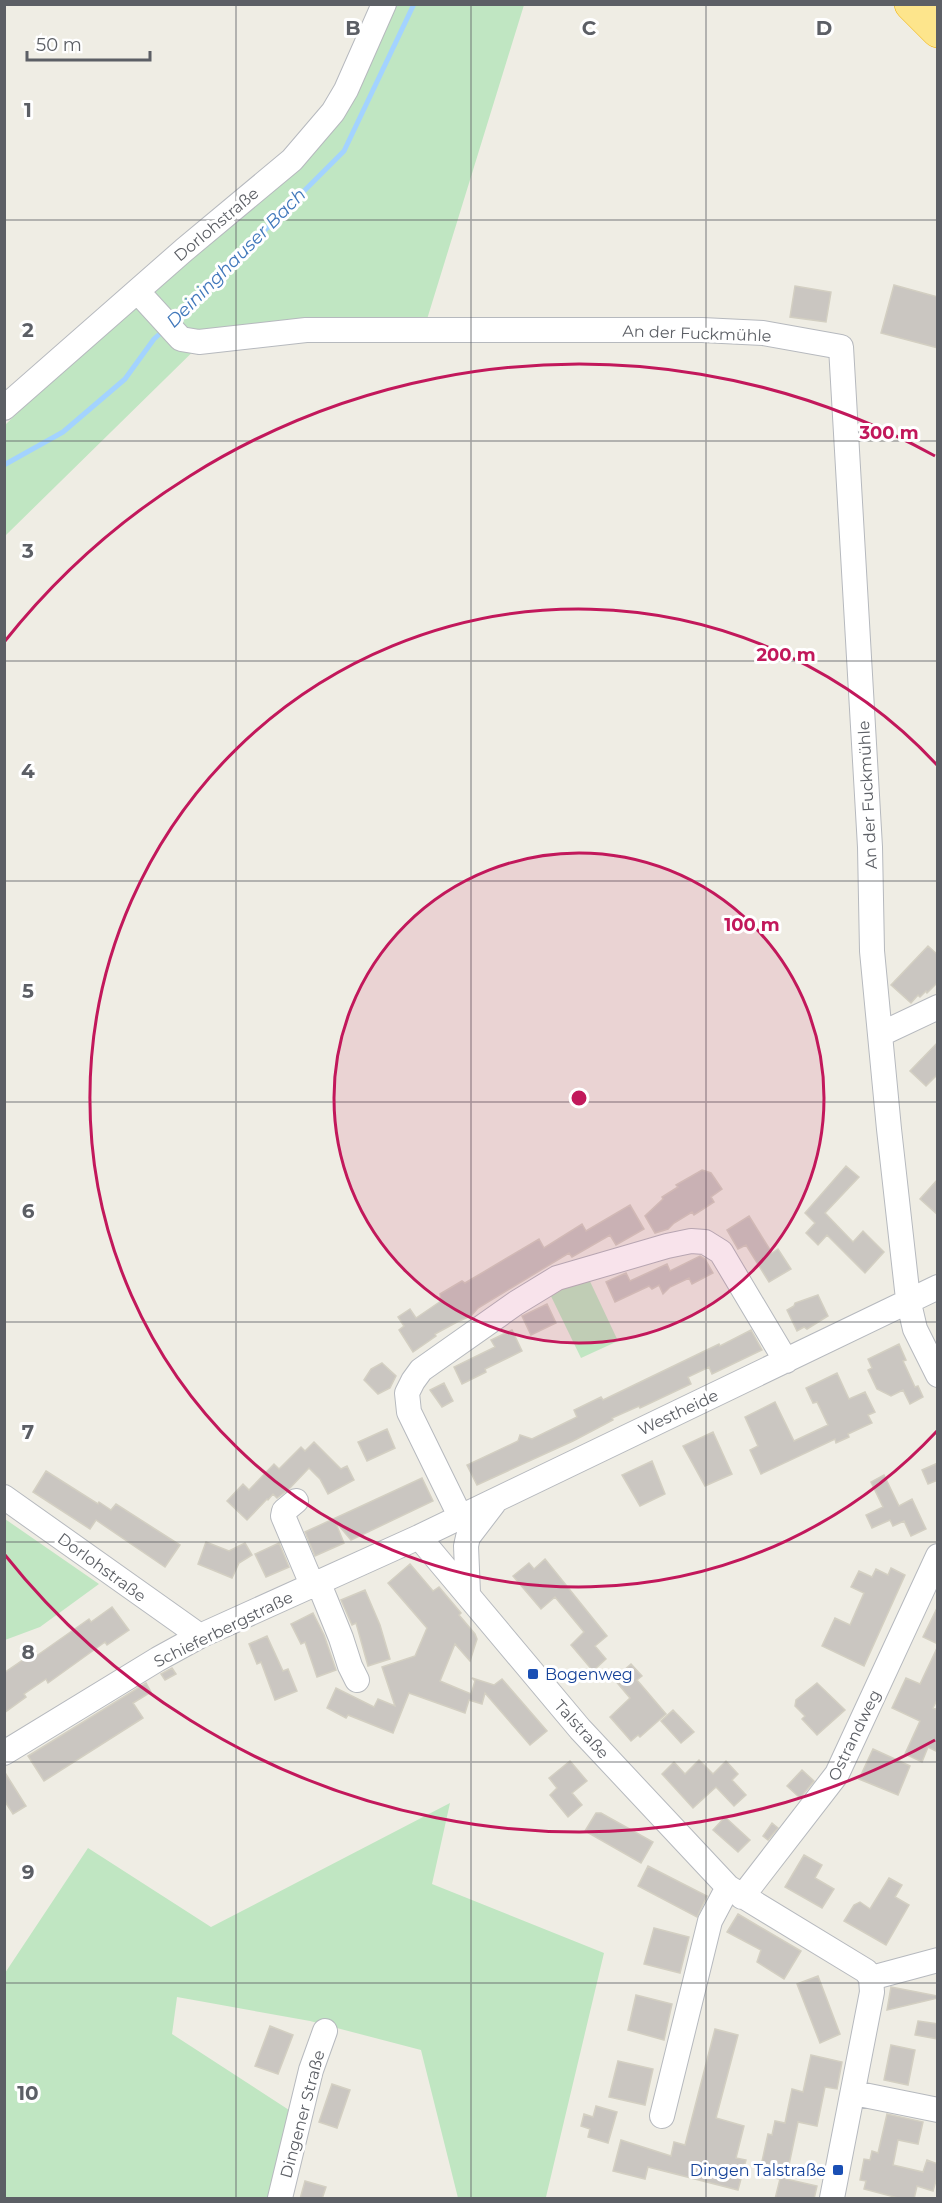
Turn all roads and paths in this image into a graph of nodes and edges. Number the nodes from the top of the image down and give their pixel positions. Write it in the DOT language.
graph roads {
  1 [pos="384,4"];
  2 [pos="911,4"];
  3 [pos="938,31"];
  4 [pos="138,292"];
  5 [pos="4,408"];
  6 [pos="938,1007"];
  7 [pos="881,1034"];
  8 [pos="938,1287"];
  9 [pos="908,1299"];
  10 [pos="786,1362"];
  11 [pos="938,1375"];
  12 [pos="4,1497"];
  13 [pos="498,1498"];
  14 [pos="296,1501"];
  15 [pos="460,1516"];
  16 [pos="419,1537"];
  17 [pos="938,1556"];
  18 [pos="316,1585"];
  19 [pos="468,1593"];
  20 [pos="200,1636"];
  21 [pos="357,1680"];
  22 [pos="4,1753"];
  23 [pos="735,1892"];
  24 [pos="938,1960"];
  25 [pos="871,1978"];
  26 [pos="325,2031"];
  27 [pos="854,2093"];
  28 [pos="938,2110"];
  29 [pos="662,2116"];
  30 [pos="280,2199"];
  31 [pos="832,2199"];
  1 -- 4 [label="street, Dorlohstraße"];
  2 -- 3 [label="highway"];
  4 -- 5 [label="street, Dorlohstraße"];
  4 -- 7 [label="street, An der Fuckmühle"];
  6 -- 7 [label="street"];
  7 -- 9 [label="street, An der Fuckmühle"];
  8 -- 9 [label="street, Westheide"];
  9 -- 10 [label="street, Westheide"];
  9 -- 11 [label="street"];
  10 -- 13 [label="street, Westheide"];
  10 -- 15 [label="street"];
  12 -- 20 [label="street, Dorlohstraße"];
  13 -- 15 [label="street, Westheide"];
  13 -- 19 [label="street"];
  14 -- 18 [label="street"];
  15 -- 16 [label="street, Westheide"];
  16 -- 18 [label="street, Schieferbergstraße"];
  16 -- 19 [label="street, Talstraße"];
  17 -- 23 [label="street, Ostrandweg"];
  18 -- 20 [label="street, Schieferbergstraße"];
  18 -- 21 [label="street"];
  19 -- 23 [label="street, Talstraße"];
  20 -- 22 [label="street, Schieferbergstraße"];
  23 -- 25 [label="street, Talstraße"];
  23 -- 29 [label="street"];
  24 -- 25 [label="street"];
  25 -- 27 [label="street"];
  26 -- 30 [label="street, Dingener Straße"];
  27 -- 28 [label="street"];
  27 -- 31 [label="street"];
}
